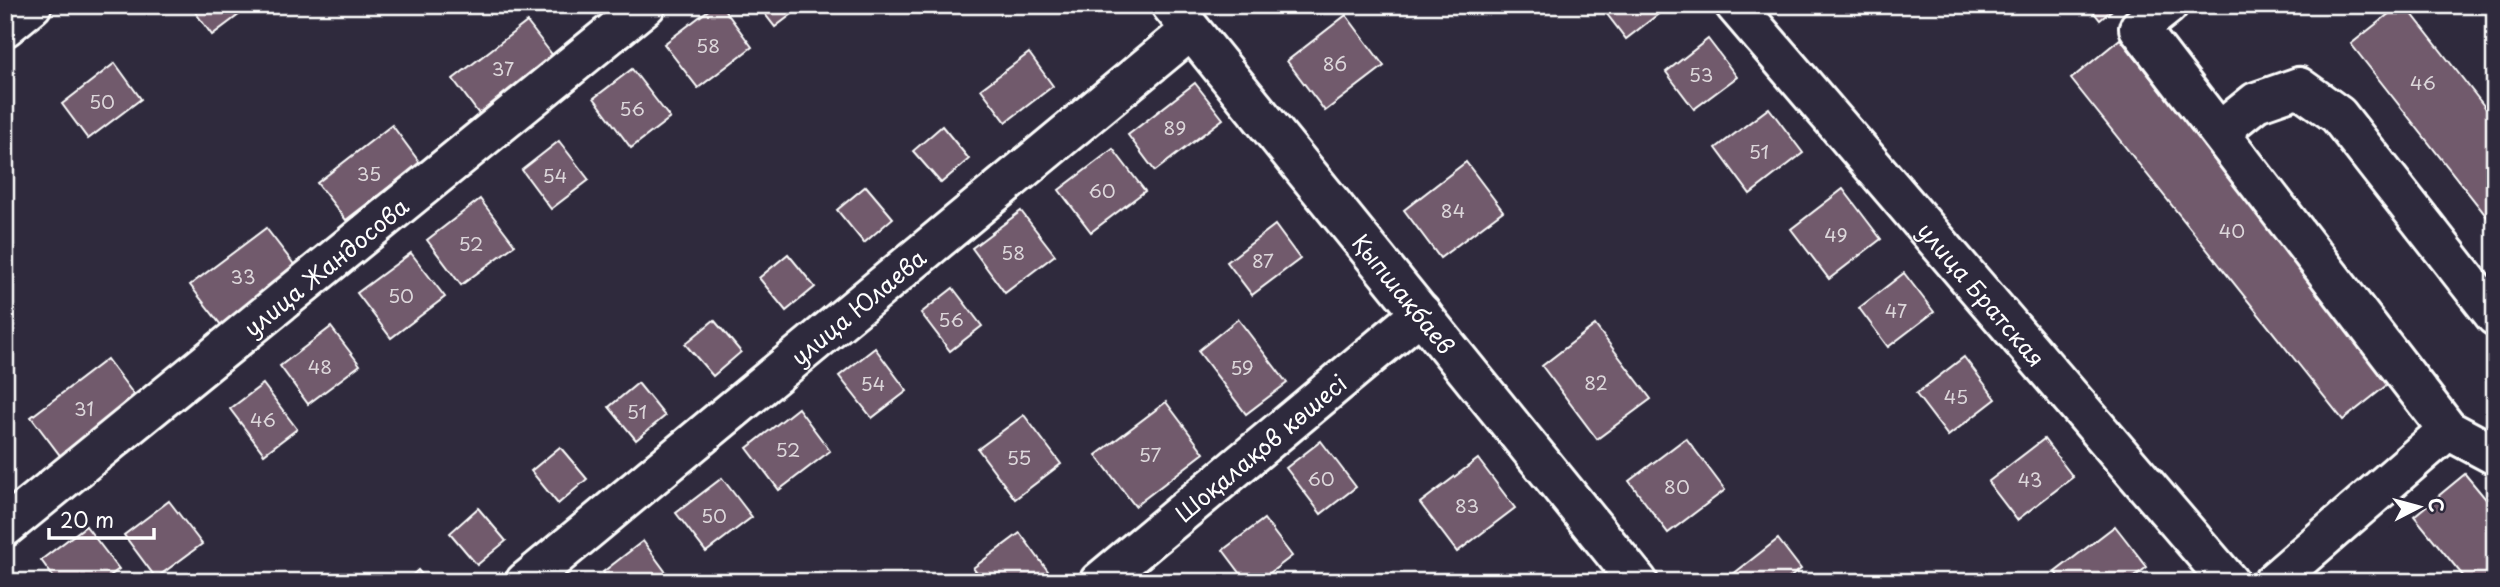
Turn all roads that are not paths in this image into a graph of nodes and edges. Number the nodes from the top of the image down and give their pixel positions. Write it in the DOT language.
graph roads {
  1 [pos="32,5"];
  2 [pos="646,5"];
  3 [pos="1735,5"];
  4 [pos="2168,5"];
  5 [pos="1181,18"];
  6 [pos="5,27"];
  7 [pos="2220,131"];
  8 [pos="1421,313"];
  9 [pos="2495,316"];
  10 [pos="2448,430"];
  11 [pos="2493,457"];
  12 [pos="5,527"];
  13 [pos="525,582"];
  14 [pos="1099,582"];
  15 [pos="1638,582"];
  16 [pos="2229,582"];
  17 [pos="2273,582"];
  1 -- 6 [label="street"];
  2 -- 12 [label="street, улица Жандосова"];
  3 -- 16 [label="street, улица Братская"];
  4 -- 7 [label="street"];
  5 -- 8 [label="street, Қыпшақбаев"];
  5 -- 13 [label="street, улица Юлаева"];
  7 -- 9 [label="street"];
  7 -- 10 [label="street"];
  8 -- 14 [label="street, Шоқалақов көшесі"];
  8 -- 15 [label="street, Қыпшақбаев"];
  10 -- 11 [label="street"];
  10 -- 17 [label="street"];
}
